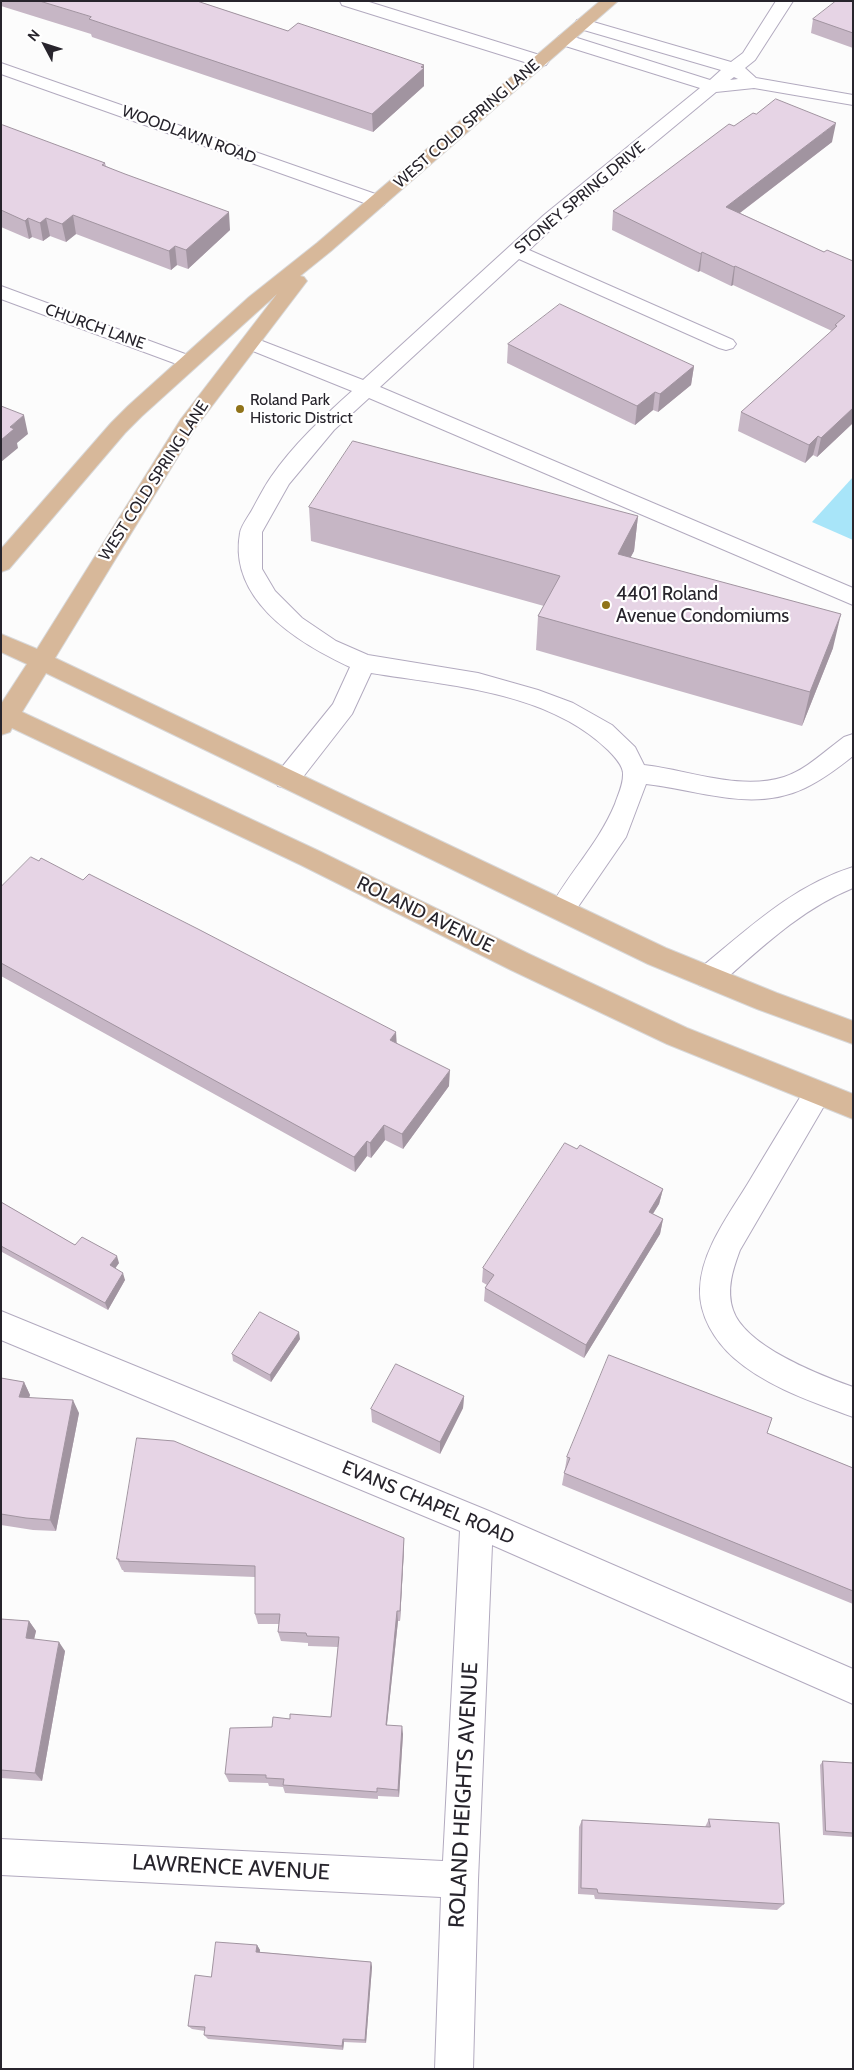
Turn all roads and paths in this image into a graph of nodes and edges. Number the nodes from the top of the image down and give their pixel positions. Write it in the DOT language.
graph roads {
  1 [pos="348,1"];
  2 [pos="610,1"];
  3 [pos="785,1"];
  4 [pos="583,24"];
  5 [pos="565,40"];
  6 [pos="540,62"];
  7 [pos="1,68"];
  8 [pos="735,69"];
  9 [pos="754,83"];
  10 [pos="714,86"];
  11 [pos="853,100"];
  12 [pos="377,202"];
  13 [pos="324,247"];
  14 [pos="516,251"];
  15 [pos="1,292"];
  16 [pos="250,343"];
  17 [pos="726,344"];
  18 [pos="189,362"];
  19 [pos="366,389"];
  20 [pos="1,564"];
  21 [pos="853,597"];
  22 [pos="1,642"];
  23 [pos="42,662"];
  24 [pos="363,663"];
  25 [pos="3,718"];
  26 [pos="853,743"];
  27 [pos="636,773"];
  28 [pos="287,779"];
  29 [pos="853,877"];
  30 [pos="562,910"];
  31 [pos="709,977"];
  32 [pos="853,1033"];
  33 [pos="817,1094"];
  34 [pos="853,1107"];
  35 [pos="1,1325"];
  36 [pos="853,1402"];
  37 [pos="477,1522"];
  38 [pos="853,1687"];
  39 [pos="1,1857"];
  40 [pos="460,1880"];
  41 [pos="454,2069"];
  1 -- 6 [label="street"];
  2 -- 4 [label="main road, WEST COLD SPRING LANE"];
  3 -- 8 [label="street, STONEY SPRING DRIVE"];
  4 -- 5 [label="main road, WEST COLD SPRING LANE"];
  4 -- 8 [label="street"];
  5 -- 6 [label="main road, WEST COLD SPRING LANE"];
  5 -- 10 [label="street"];
  6 -- 12 [label="main road, WEST COLD SPRING LANE"];
  7 -- 12 [label="street, WOODLAWN ROAD"];
  8 -- 9 [label="street"];
  8 -- 10 [label="street, STONEY SPRING DRIVE"];
  9 -- 10 [label="street"];
  9 -- 11 [label="street"];
  10 -- 14 [label="street, STONEY SPRING DRIVE"];
  12 -- 13 [label="main road, WEST COLD SPRING LANE"];
  13 -- 16 [label="main road, WEST COLD SPRING LANE"];
  13 -- 18 [label="main road, WEST COLD SPRING LANE"];
  14 -- 17 [label="street"];
  14 -- 19 [label="street, STONEY SPRING DRIVE"];
  15 -- 18 [label="street, CHURCH LANE"];
  16 -- 19 [label="street"];
  16 -- 23 [label="main road, WEST COLD SPRING LANE"];
  18 -- 20 [label="main road, WEST COLD SPRING LANE"];
  19 -- 21 [label="street"];
  19 -- 24 [label="street, STONEY SPRING DRIVE"];
  22 -- 23 [label="main road"];
  23 -- 25 [label="main road, WEST COLD SPRING LANE"];
  23 -- 28 [label="main road"];
  24 -- 27 [label="street, STONEY SPRING DRIVE"];
  24 -- 28 [label="street"];
  25 -- 33 [label="main road, ROLAND AVENUE"];
  26 -- 27 [label="street"];
  27 -- 30 [label="street"];
  28 -- 30 [label="main road"];
  29 -- 31 [label="street"];
  30 -- 31 [label="main road"];
  31 -- 32 [label="main road"];
  33 -- 34 [label="main road, ROLAND AVENUE"];
  33 -- 36 [label="street"];
  35 -- 37 [label="street, EVANS CHAPEL ROAD"];
  37 -- 38 [label="street, EVANS CHAPEL ROAD"];
  37 -- 40 [label="street, ROLAND HEIGHTS AVENUE"];
  39 -- 40 [label="street, LAWRENCE AVENUE"];
  40 -- 41 [label="street, ROLAND HEIGHTS AVENUE"];
}
